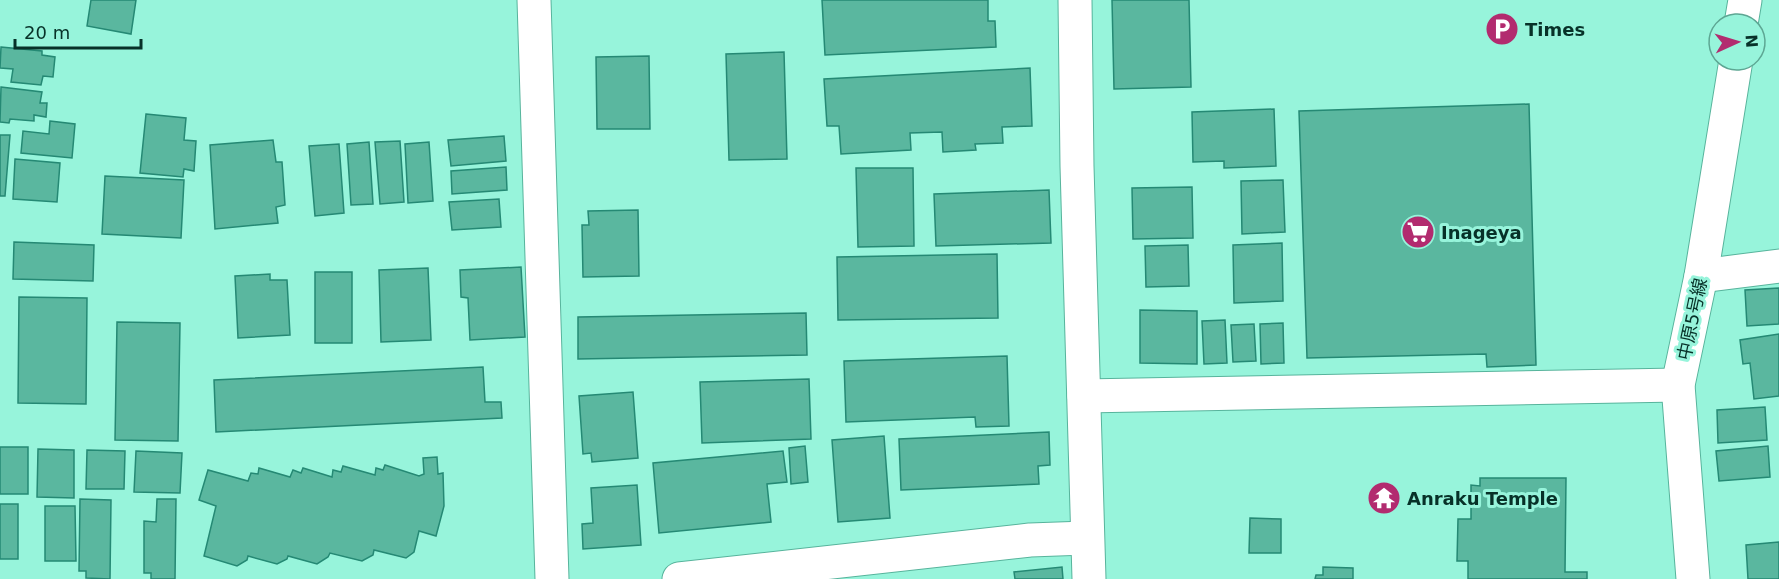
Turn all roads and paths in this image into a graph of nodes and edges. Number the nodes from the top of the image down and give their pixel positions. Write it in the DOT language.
graph roads {
  1 [pos="534,0"];
  2 [pos="1075,0"];
  3 [pos="1734,72"];
  4 [pos="1779,266"];
  5 [pos="1701,276"];
  6 [pos="1678,385"];
  7 [pos="1084,396"];
  8 [pos="1086,538"];
  9 [pos="552,579"];
  10 [pos="679,579"];
  11 [pos="1089,579"];
  12 [pos="1693,579"];
  1 -- 9 [label="street"];
  2 -- 7 [label="street"];
  3 -- 5 [label="street, 中原5号線"];
  4 -- 5 [label="street"];
  5 -- 6 [label="street, 中原5号線"];
  6 -- 7 [label="street"];
  6 -- 12 [label="street, 中原5号線"];
  7 -- 8 [label="street"];
  8 -- 10 [label="street"];
  8 -- 11 [label="street"];
}
